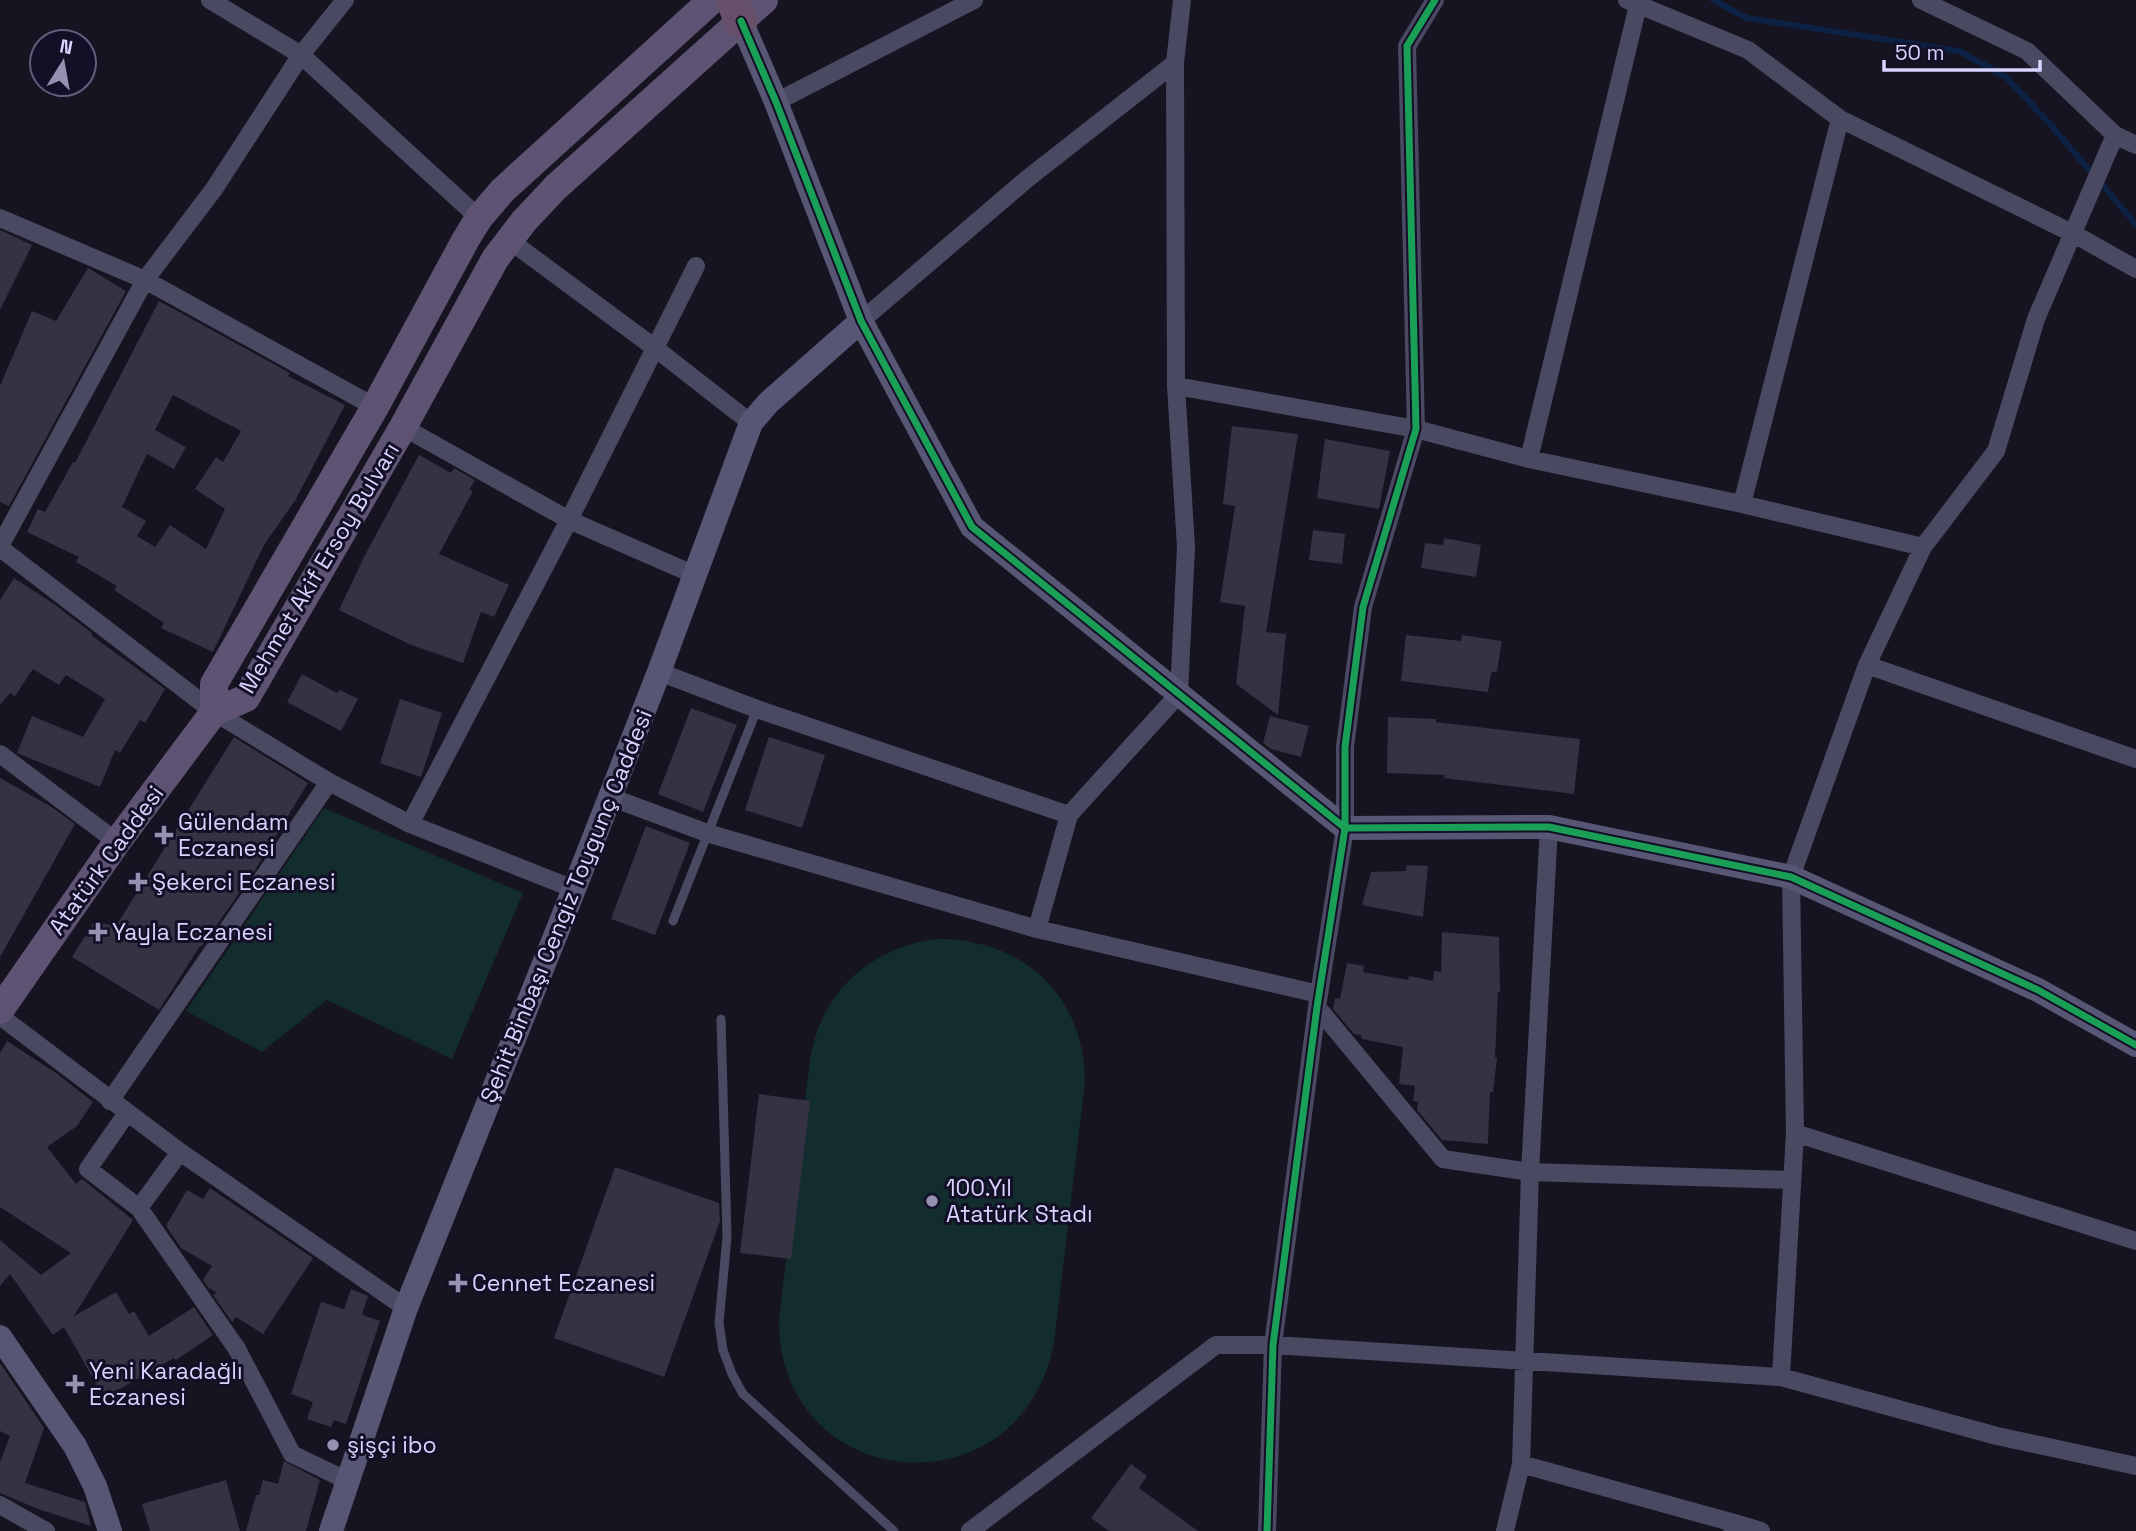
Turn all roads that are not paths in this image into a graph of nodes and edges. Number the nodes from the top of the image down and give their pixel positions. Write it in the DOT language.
graph roads {
  1 [pos="210,0"];
  2 [pos="345,0"];
  3 [pos="712,0"];
  4 [pos="974,0"];
  5 [pos="1182,0"];
  6 [pos="1435,0"];
  7 [pos="1921,0"];
  8 [pos="1632,2"];
  9 [pos="746,7"];
  10 [pos="301,55"];
  11 [pos="1175,63"];
  12 [pos="776,102"];
  13 [pos="1840,119"];
  14 [pos="2115,135"];
  15 [pos="2136,145"];
  16 [pos="0,218"];
  17 [pos="479,218"];
  18 [pos="2074,233"];
  19 [pos="509,240"];
  20 [pos="696,266"];
  21 [pos="2136,269"];
  22 [pos="145,280"];
  23 [pos="861,321"];
  24 [pos="655,348"];
  25 [pos="1176,386"];
  26 [pos="375,407"];
  27 [pos="751,423"];
  28 [pos="403,427"];
  29 [pos="1416,429"];
  30 [pos="1529,459"];
  31 [pos="1742,504"];
  32 [pos="569,520"];
  33 [pos="0,547"];
  34 [pos="1923,547"];
  35 [pos="695,575"];
  36 [pos="1867,665"];
  37 [pos="659,672"];
  38 [pos="1179,694"];
  39 [pos="757,709"];
  40 [pos="214,712"];
  41 [pos="0,754"];
  42 [pos="2136,759"];
  43 [pos="329,782"];
  44 [pos="610,797"];
  45 [pos="1069,815"];
  46 [pos="410,824"];
  47 [pos="1549,827"];
  48 [pos="1345,828"];
  49 [pos="707,833"];
  50 [pos="117,842"];
  51 [pos="1791,877"];
  52 [pos="575,889"];
  53 [pos="673,921"];
  54 [pos="1037,929"];
  55 [pos="1318,1000"];
  56 [pos="0,1010"];
  57 [pos="0,1016"];
  58 [pos="720,1019"];
  59 [pos="2136,1045"];
  60 [pos="110,1101"];
  61 [pos="127,1113"];
  62 [pos="1795,1133"];
  63 [pos="180,1152"];
  64 [pos="1530,1171"];
  65 [pos="1792,1180"];
  66 [pos="139,1208"];
  67 [pos="2136,1241"];
  68 [pos="406,1308"];
  69 [pos="0,1337"];
  70 [pos="1273,1345"];
  71 [pos="1524,1362"];
  72 [pos="1781,1377"];
  73 [pos="1521,1464"];
  74 [pos="2136,1466"];
  75 [pos="348,1481"];
  76 [pos="0,1505"];
  77 [pos="20,1516"];
  78 [pos="1733,1527"];
  79 [pos="8,1531"];
  80 [pos="46,1531"];
  81 [pos="110,1531"];
  82 [pos="331,1531"];
  83 [pos="894,1531"];
  84 [pos="970,1531"];
  85 [pos="1268,1531"];
  86 [pos="1504,1531"];
  87 [pos="1761,1531"];
  1 -- 10 [label="street"];
  2 -- 10 [label="street"];
  3 -- 17 [label="main road, Mehmet Akif Ersoy Bulvarı"];
  4 -- 12 [label="street"];
  5 -- 11 [label="street"];
  6 -- 29 [label="street"];
  7 -- 14 [label="street"];
  8 -- 13 [label="street"];
  8 -- 30 [label="street"];
  9 -- 12 [label="street"];
  9 -- 19 [label="main road, Mehmet Akif Ersoy Bulvarı"];
  10 -- 17 [label="street"];
  10 -- 22 [label="street"];
  11 -- 23 [label="street"];
  11 -- 25 [label="street"];
  12 -- 23 [label="street"];
  13 -- 18 [label="street"];
  13 -- 31 [label="street"];
  14 -- 15 [label="street"];
  14 -- 18 [label="street"];
  16 -- 22 [label="street"];
  17 -- 26 [label="main road, Mehmet Akif Ersoy Bulvarı"];
  18 -- 21 [label="street"];
  18 -- 34 [label="street"];
  19 -- 24 [label="street"];
  19 -- 28 [label="main road, Mehmet Akif Ersoy Bulvarı"];
  20 -- 24 [label="street"];
  22 -- 26 [label="street"];
  22 -- 33 [label="street"];
  23 -- 27 [label="street, Şehit Binbaşı Cengiz Toygunç Caddesi"];
  23 -- 38 [label="street"];
  24 -- 27 [label="street"];
  24 -- 32 [label="street"];
  25 -- 29 [label="street"];
  25 -- 38 [label="street"];
  26 -- 40 [label="main road, Mehmet Akif Ersoy Bulvarı"];
  27 -- 35 [label="street, Şehit Binbaşı Cengiz Toygunç Caddesi"];
  28 -- 32 [label="street"];
  28 -- 40 [label="main road, Mehmet Akif Ersoy Bulvarı"];
  29 -- 30 [label="street"];
  29 -- 48 [label="street"];
  30 -- 31 [label="street"];
  31 -- 34 [label="street"];
  32 -- 35 [label="street"];
  32 -- 46 [label="street"];
  33 -- 40 [label="street"];
  34 -- 36 [label="street"];
  35 -- 37 [label="street, Şehit Binbaşı Cengiz Toygunç Caddesi"];
  36 -- 42 [label="street"];
  36 -- 51 [label="street"];
  37 -- 39 [label="street"];
  37 -- 44 [label="street, Şehit Binbaşı Cengiz Toygunç Caddesi"];
  38 -- 45 [label="street"];
  38 -- 48 [label="street"];
  39 -- 45 [label="street"];
  39 -- 49 [label="lane"];
  40 -- 43 [label="street"];
  40 -- 50 [label="main road, Atatürk Caddesi"];
  41 -- 50 [label="street"];
  43 -- 46 [label="street"];
  43 -- 60 [label="street"];
  44 -- 49 [label="street"];
  44 -- 52 [label="street, Şehit Binbaşı Cengiz Toygunç Caddesi"];
  45 -- 54 [label="street"];
  46 -- 52 [label="street"];
  47 -- 48 [label="street"];
  47 -- 51 [label="street"];
  47 -- 64 [label="street"];
  48 -- 55 [label="street"];
  49 -- 53 [label="lane"];
  49 -- 54 [label="street"];
  50 -- 56 [label="main road, Atatürk Caddesi"];
  51 -- 59 [label="street"];
  51 -- 62 [label="street"];
  52 -- 68 [label="street, Şehit Binbaşı Cengiz Toygunç Caddesi"];
  54 -- 55 [label="street"];
  55 -- 64 [label="street"];
  55 -- 70 [label="street"];
  57 -- 60 [label="street"];
  58 -- 83 [label="lane"];
  60 -- 61 [label="street"];
  61 -- 63 [label="street"];
  61 -- 66 [label="street"];
  62 -- 65 [label="street"];
  62 -- 67 [label="street"];
  63 -- 66 [label="street"];
  63 -- 68 [label="street"];
  64 -- 65 [label="street"];
  64 -- 71 [label="street"];
  65 -- 72 [label="street"];
  66 -- 75 [label="street"];
  68 -- 75 [label="street, Şehit Binbaşı Cengiz Toygunç Caddesi"];
  69 -- 81 [label="street"];
  70 -- 71 [label="street"];
  70 -- 84 [label="street"];
  70 -- 85 [label="street"];
  71 -- 72 [label="street"];
  71 -- 73 [label="street"];
  72 -- 74 [label="street"];
  73 -- 78 [label="street"];
  73 -- 86 [label="street"];
  75 -- 82 [label="street, Şehit Binbaşı Cengiz Toygunç Caddesi"];
  76 -- 77 [label="street"];
  77 -- 79 [label="street"];
  77 -- 80 [label="street"];
  78 -- 87 [label="street"];
}
